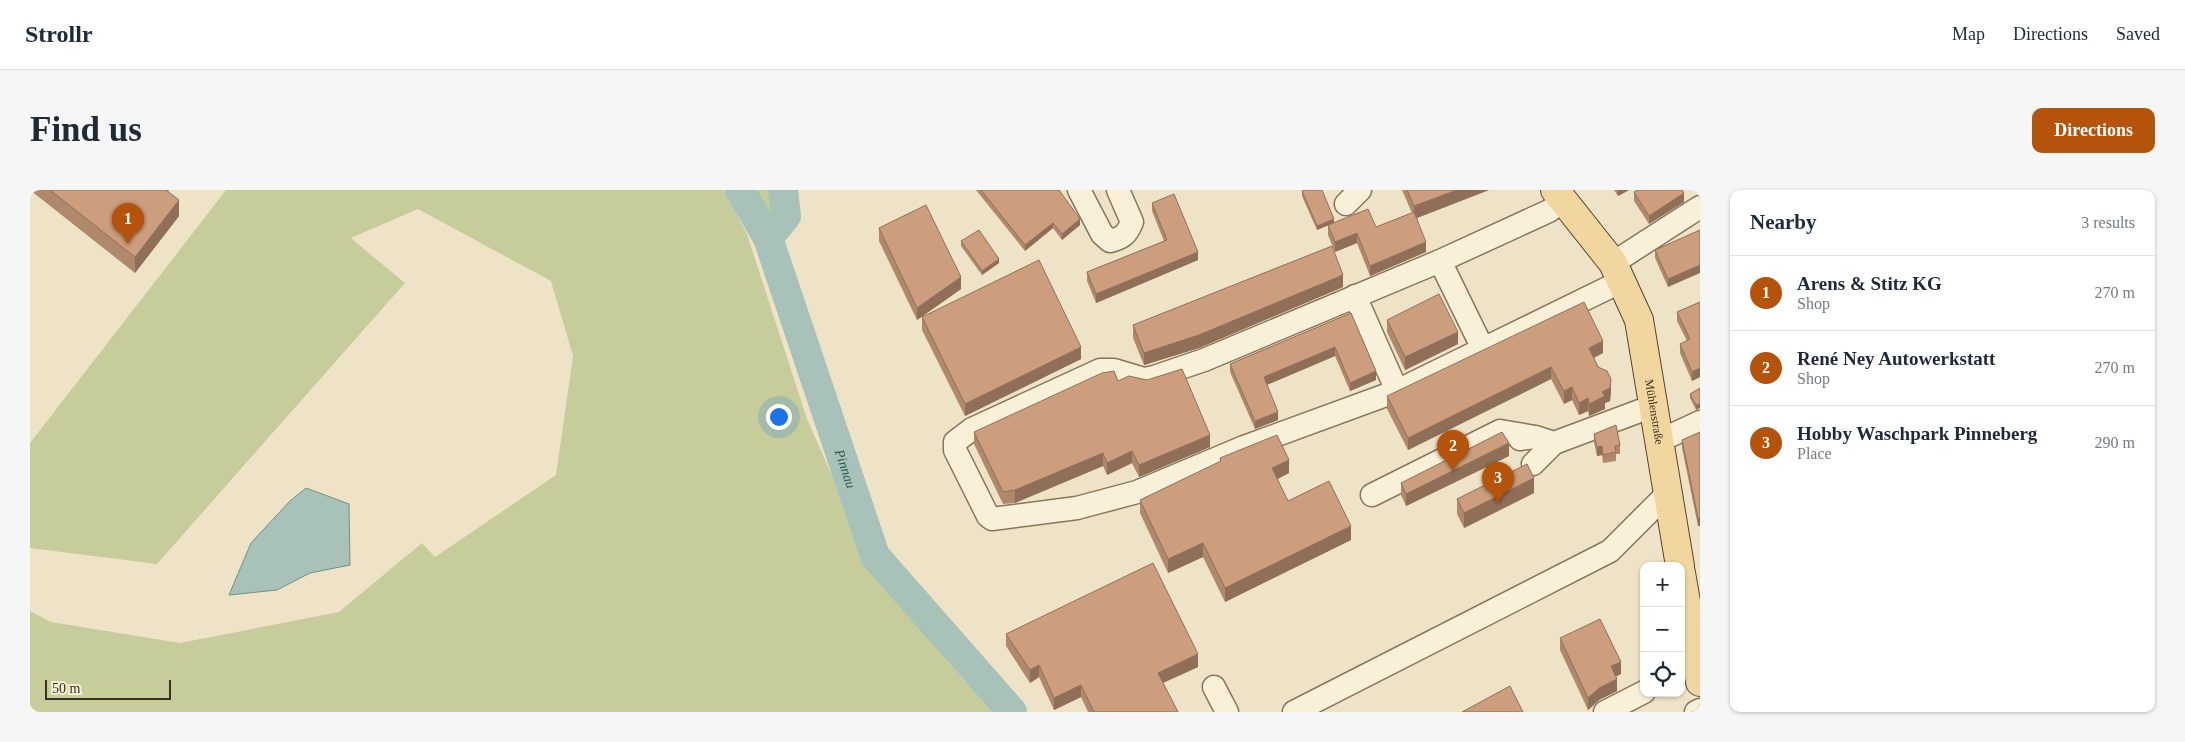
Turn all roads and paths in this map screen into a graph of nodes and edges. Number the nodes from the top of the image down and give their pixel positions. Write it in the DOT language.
graph roads {
  1 [pos="1079,190"];
  2 [pos="1118,190"];
  3 [pos="1559,195"];
  4 [pos="1700,207"];
  5 [pos="1440,261"];
  6 [pos="1618,272"];
  7 [pos="1355,296"];
  8 [pos="1483,349"];
  9 [pos="1397,391"];
  10 [pos="1653,406"];
  11 [pos="1700,422"];
  12 [pos="1544,440"];
  13 [pos="1659,441"];
  14 [pos="1504,446"];
  15 [pos="1533,464"];
  16 [pos="1668,493"];
  17 [pos="1372,495"];
  18 [pos="1679,562"];
  19 [pos="1685,607"];
  20 [pos="1693,679"];
  21 [pos="1214,686"];
  22 [pos="1640,694"];
  23 [pos="1700,710"];
  24 [pos="1227,712"];
  25 [pos="1294,712"];
  26 [pos="1605,712"];
  27 [pos="1696,712"];
  1 -- 2 [label="street"];
  3 -- 5 [label="street"];
  3 -- 6 [label="main road, Mühlenstraße"];
  4 -- 6 [label="street"];
  5 -- 7 [label="street"];
  5 -- 8 [label="street"];
  6 -- 8 [label="street"];
  6 -- 10 [label="main road, Mühlenstraße"];
  7 -- 9 [label="street"];
  7 -- 9 [label="street"];
  8 -- 9 [label="street"];
  10 -- 12 [label="street"];
  10 -- 13 [label="main road, Mühlenstraße"];
  11 -- 13 [label="street"];
  12 -- 14 [label="street"];
  12 -- 15 [label="street"];
  12 -- 17 [label="street"];
  13 -- 16 [label="main road, Mühlenstraße"];
  16 -- 18 [label="main road, Mühlenstraße"];
  16 -- 25 [label="street"];
  19 -- 20 [label="main road"];
  21 -- 24 [label="street"];
  22 -- 26 [label="street"];
  23 -- 27 [label="street"];
}
